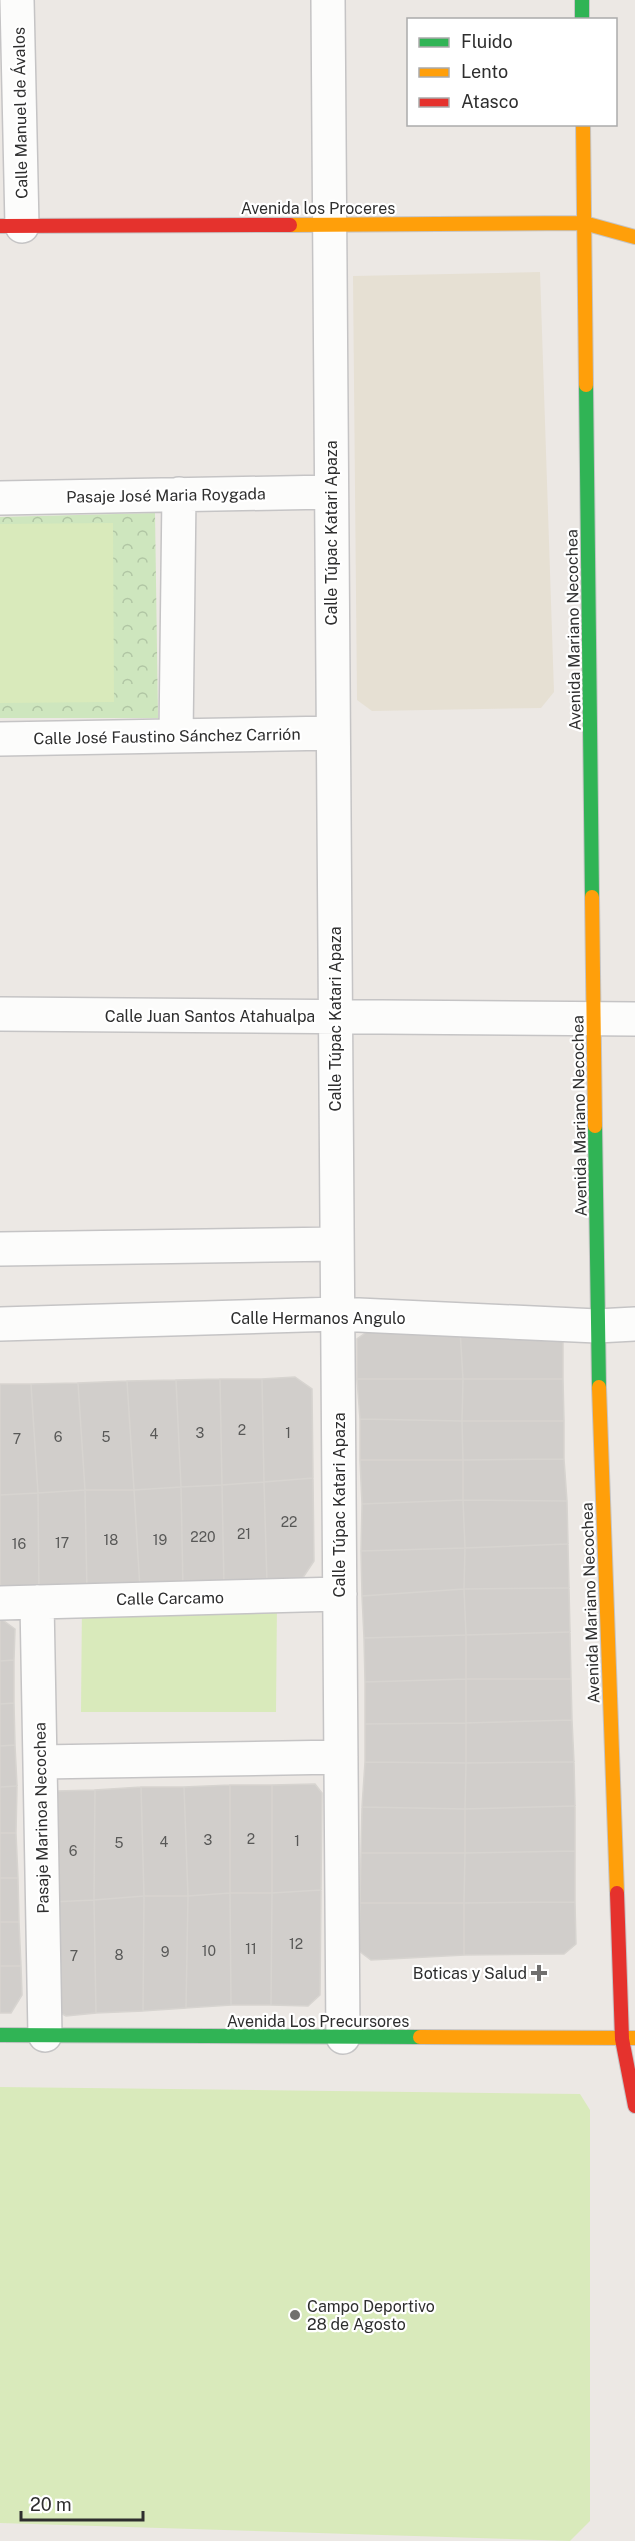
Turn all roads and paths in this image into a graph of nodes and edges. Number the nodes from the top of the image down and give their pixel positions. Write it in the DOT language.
graph roads {
  1 [pos="17,0"];
  2 [pos="328,0"];
  3 [pos="582,0"];
  4 [pos="582,18"];
  5 [pos="583,126"];
  6 [pos="584,222"];
  7 [pos="329,224"];
  8 [pos="11,226"];
  9 [pos="635,237"];
  10 [pos="331,492"];
  11 [pos="179,495"];
  12 [pos="0,498"];
  13 [pos="333,733"];
  14 [pos="176,736"];
  15 [pos="0,739"];
  16 [pos="0,1014"];
  17 [pos="334,1017"];
  18 [pos="594,1019"];
  19 [pos="635,1019"];
  20 [pos="337,1244"];
  21 [pos="0,1249"];
  22 [pos="337,1314"];
  23 [pos="0,1324"];
  24 [pos="635,1324"];
  25 [pos="597,1326"];
  26 [pos="340,1594"];
  27 [pos="37,1602"];
  28 [pos="0,1603"];
  29 [pos="340,1757"];
  30 [pos="40,1762"];
  31 [pos="0,2035"];
  32 [pos="45,2035"];
  33 [pos="343,2037"];
  34 [pos="628,2038"];
  35 [pos="635,2106"];
  1 -- 8 [label="street, Calle Manuel de Ávalos"];
  2 -- 7 [label="street, Calle Túpac Katari Apaza"];
  3 -- 4 [label="street"];
  5 -- 6 [label="street, Avenida Mariano Necochea"];
  6 -- 7 [label="street, Avenida los Proceres"];
  6 -- 9 [label="street, Avenida los Proceres"];
  6 -- 18 [label="street, Avenida Mariano Necochea"];
  7 -- 8 [label="street, Avenida los Proceres"];
  7 -- 10 [label="street, Calle Túpac Katari Apaza"];
  10 -- 11 [label="street, Pasaje José Maria Roygada"];
  10 -- 13 [label="street, Calle Túpac Katari Apaza"];
  11 -- 12 [label="street, Pasaje José Maria Roygada"];
  11 -- 14 [label="street"];
  13 -- 14 [label="street, Calle José Faustino Sánchez Carrión"];
  13 -- 17 [label="street, Calle Túpac Katari Apaza"];
  14 -- 15 [label="street, Calle José Faustino Sánchez Carrión"];
  16 -- 17 [label="street, Calle Juan Santos Atahualpa"];
  17 -- 18 [label="street, Calle Juan Santos Atahualpa"];
  17 -- 20 [label="street, Calle Túpac Katari Apaza"];
  18 -- 19 [label="street, Calle Juan Santos Atahualpa"];
  18 -- 25 [label="street, Avenida Mariano Necochea"];
  20 -- 21 [label="street"];
  20 -- 22 [label="street, Calle Túpac Katari Apaza"];
  22 -- 23 [label="street, Calle Hermanos Angulo"];
  22 -- 25 [label="street, Calle Hermanos Angulo"];
  22 -- 26 [label="street, Calle Túpac Katari Apaza"];
  24 -- 25 [label="street, Calle Hermanos Angulo"];
  25 -- 34 [label="street, Avenida Mariano Necochea"];
  26 -- 27 [label="street, Calle Carcamo"];
  26 -- 29 [label="street, Calle Túpac Katari Apaza"];
  27 -- 28 [label="street, Calle Carcamo"];
  27 -- 30 [label="street, Pasaje Marinoa Necochea"];
  29 -- 30 [label="street"];
  29 -- 33 [label="street, Calle Túpac Katari Apaza"];
  30 -- 32 [label="street, Pasaje Marinoa Necochea"];
  31 -- 32 [label="street, Avenida Los Precursores"];
  32 -- 33 [label="street, Avenida Los Precursores"];
  33 -- 34 [label="street, Avenida Los Precursores"];
  34 -- 35 [label="street, Avenida Mariano Necochea"];
}
